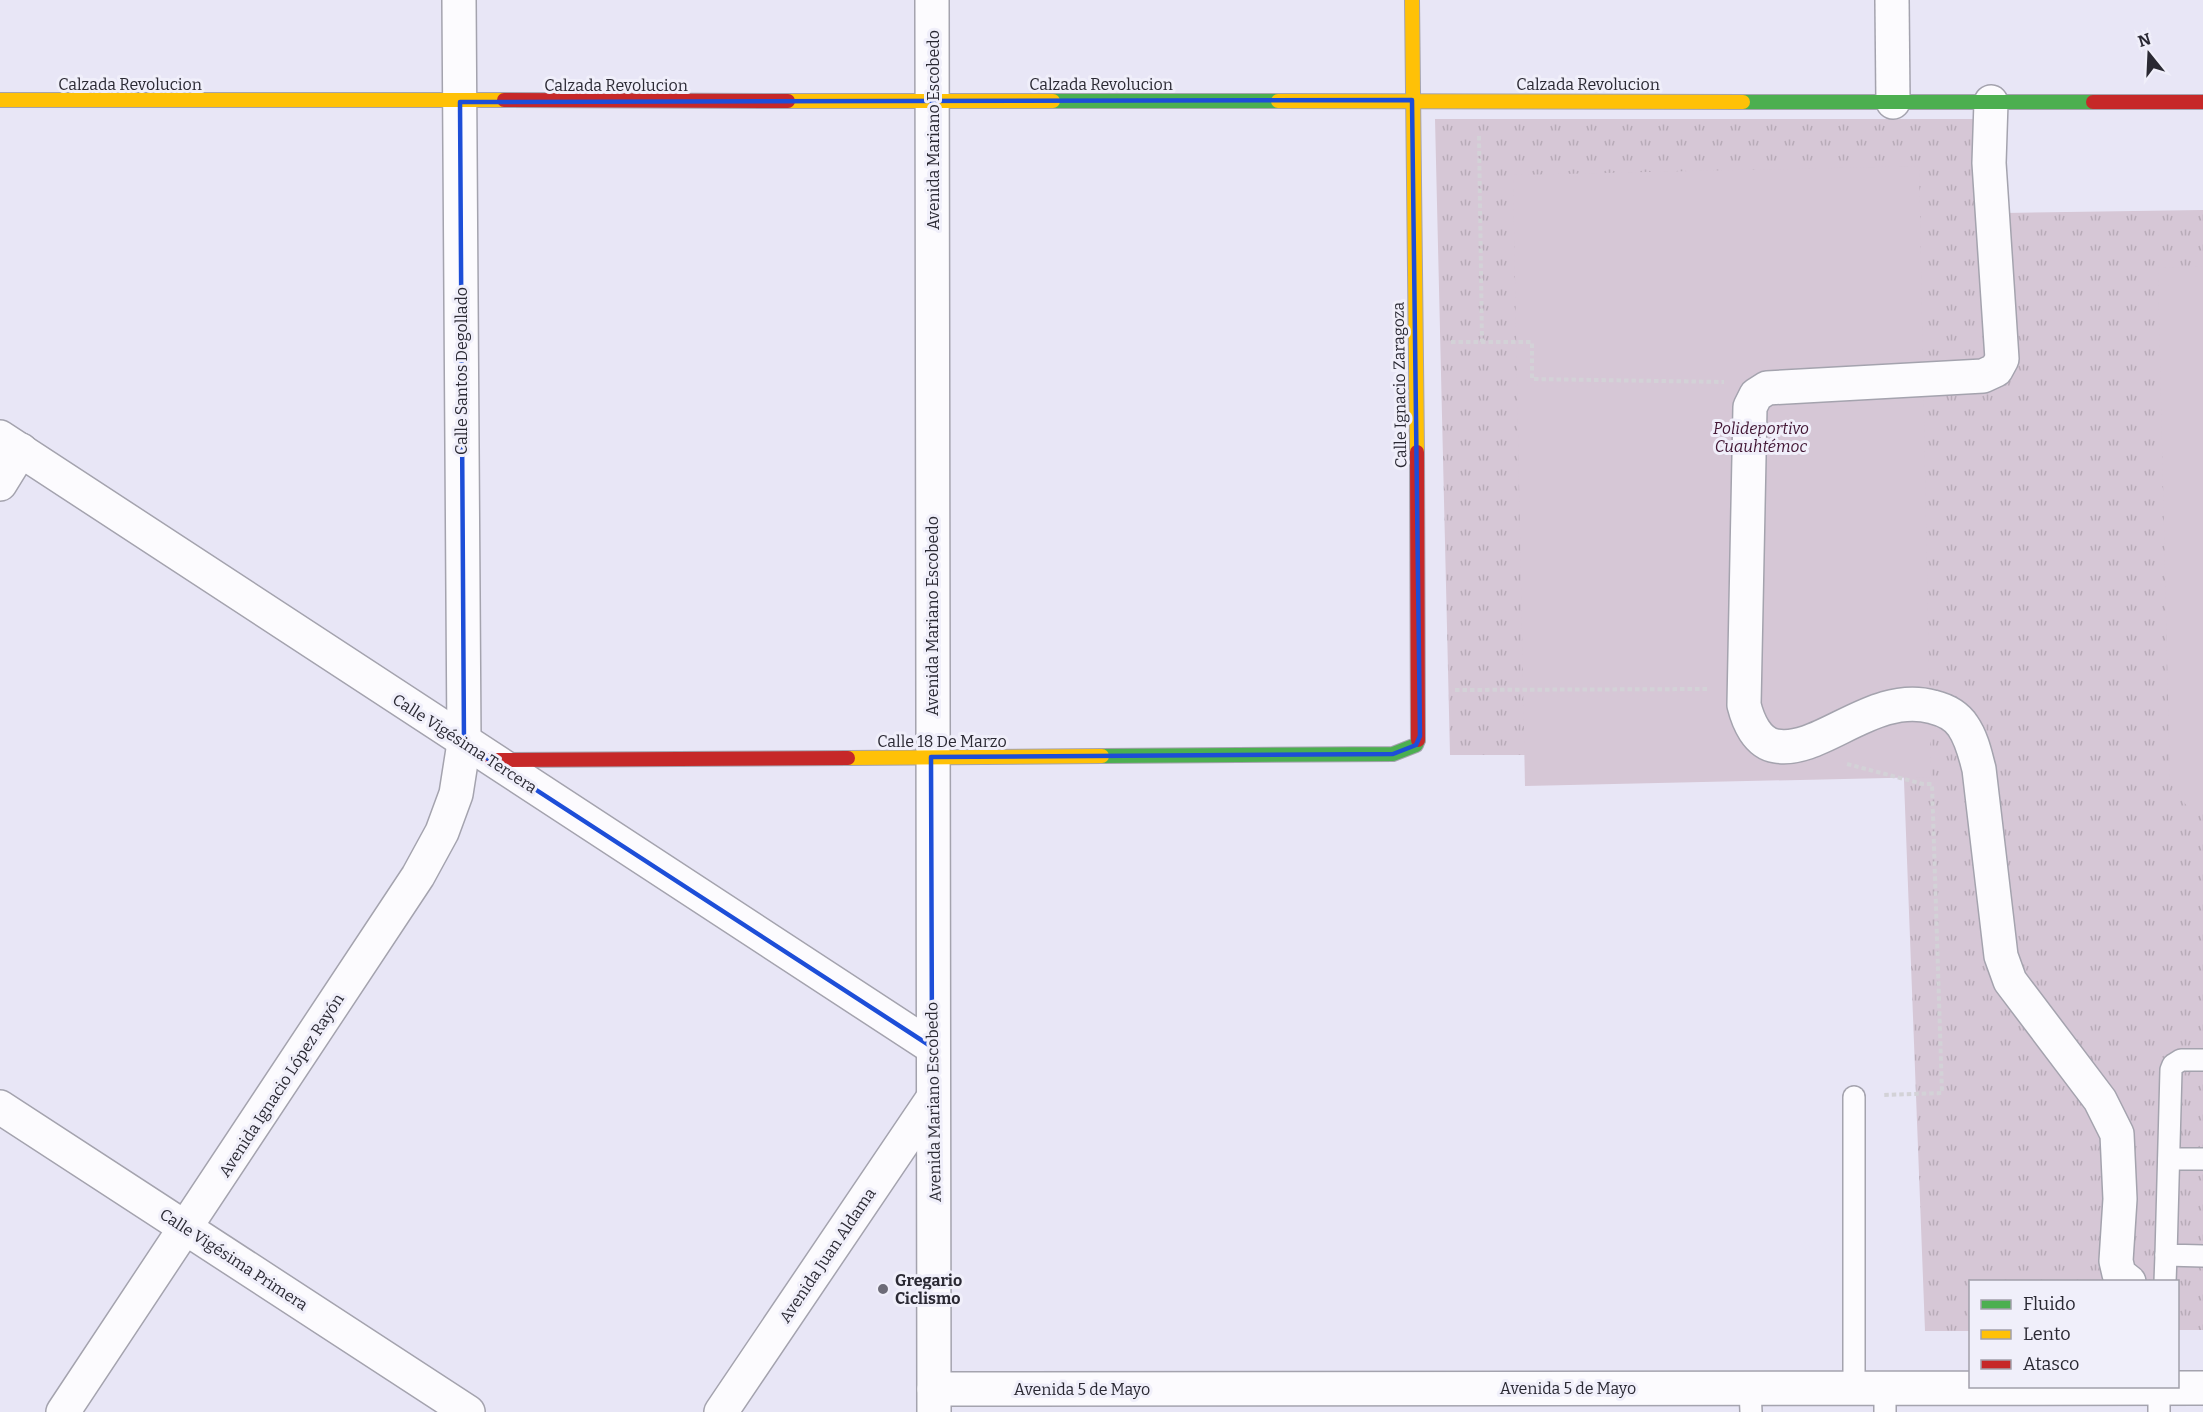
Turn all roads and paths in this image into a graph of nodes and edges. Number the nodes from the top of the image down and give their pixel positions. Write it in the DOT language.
graph roads {
  1 [pos="459,0"];
  2 [pos="932,0"];
  3 [pos="1412,0"];
  4 [pos="1892,0"];
  5 [pos="0,100"];
  6 [pos="1412,100"];
  7 [pos="1478,100"];
  8 [pos="460,102"];
  9 [pos="933,102"];
  10 [pos="1893,102"];
  11 [pos="1991,102"];
  12 [pos="2203,102"];
  13 [pos="1415,342"];
  14 [pos="1482,342"];
  15 [pos="1756,394"];
  16 [pos="11,443"];
  17 [pos="0,484"];
  18 [pos="1745,688"];
  19 [pos="1419,690"];
  20 [pos="1820,736"];
  21 [pos="477,751"];
  22 [pos="1393,754"];
  23 [pos="931,757"];
  24 [pos="932,1047"];
  25 [pos="2203,1060"];
  26 [pos="1854,1096"];
  27 [pos="933,1098"];
  28 [pos="0,1107"];
  29 [pos="2169,1159"];
  30 [pos="2203,1159"];
  31 [pos="187,1229"];
  32 [pos="2166,1255"];
  33 [pos="2203,1256"];
  34 [pos="2128,1280"];
  35 [pos="2165,1280"];
  36 [pos="2203,1388"];
  37 [pos="1874,1396"];
  38 [pos="2159,1396"];
  39 [pos="1750,1400"];
  40 [pos="934,1401"];
  41 [pos="63,1412"];
  42 [pos="468,1412"];
  43 [pos="721,1412"];
  1 -- 8 [label="street, Calle Santos Degollado"];
  2 -- 9 [label="street, Avenida Mariano Escobedo"];
  3 -- 6 [label="street, Calle Ignacio Zaragoza"];
  4 -- 10 [label="street"];
  5 -- 8 [label="street, Calzada Revolucion"];
  6 -- 7 [label="street, Calzada Revolucion"];
  6 -- 9 [label="street, Calzada Revolucion"];
  6 -- 13 [label="street, Calle Ignacio Zaragoza"];
  7 -- 10 [label="street, Calzada Revolucion"];
  7 -- 14 [label="path"];
  8 -- 9 [label="street, Calzada Revolucion"];
  8 -- 21 [label="street, Calle Santos Degollado"];
  9 -- 23 [label="street, Avenida Mariano Escobedo"];
  10 -- 11 [label="street, Calzada Revolucion"];
  11 -- 12 [label="street, Calzada Revolucion"];
  11 -- 15 [label="street"];
  13 -- 14 [label="path"];
  13 -- 19 [label="street, Calle Ignacio Zaragoza"];
  14 -- 15 [label="path"];
  15 -- 18 [label="street"];
  16 -- 17 [label="street"];
  16 -- 21 [label="street, Calle Vigésima Tercera"];
  18 -- 19 [label="path"];
  18 -- 20 [label="street"];
  19 -- 22 [label="street, Calle Ignacio Zaragoza"];
  20 -- 26 [label="path"];
  20 -- 34 [label="street"];
  21 -- 23 [label="street, Calle 18 De Marzo"];
  21 -- 24 [label="street, Calle Vigésima Tercera"];
  21 -- 31 [label="street, Avenida Ignacio López Rayón"];
  22 -- 23 [label="street, Calle 18 De Marzo"];
  23 -- 24 [label="street, Avenida Mariano Escobedo"];
  24 -- 27 [label="street, Avenida Mariano Escobedo"];
  25 -- 29 [label="lane"];
  26 -- 37 [label="lane"];
  27 -- 40 [label="street, Avenida Mariano Escobedo"];
  27 -- 43 [label="street, Avenida Juan Aldama"];
  28 -- 31 [label="street, Calle Vigésima Primera"];
  29 -- 30 [label="lane"];
  29 -- 32 [label="lane"];
  31 -- 41 [label="street, Avenida Ignacio López Rayón"];
  31 -- 42 [label="street, Calle Vigésima Primera"];
  32 -- 33 [label="lane"];
  32 -- 35 [label="lane"];
  36 -- 38 [label="street, Avenida 5 de Mayo"];
  37 -- 38 [label="street, Avenida 5 de Mayo"];
  37 -- 39 [label="street, Avenida 5 de Mayo"];
  39 -- 40 [label="street, Avenida 5 de Mayo"];
}
